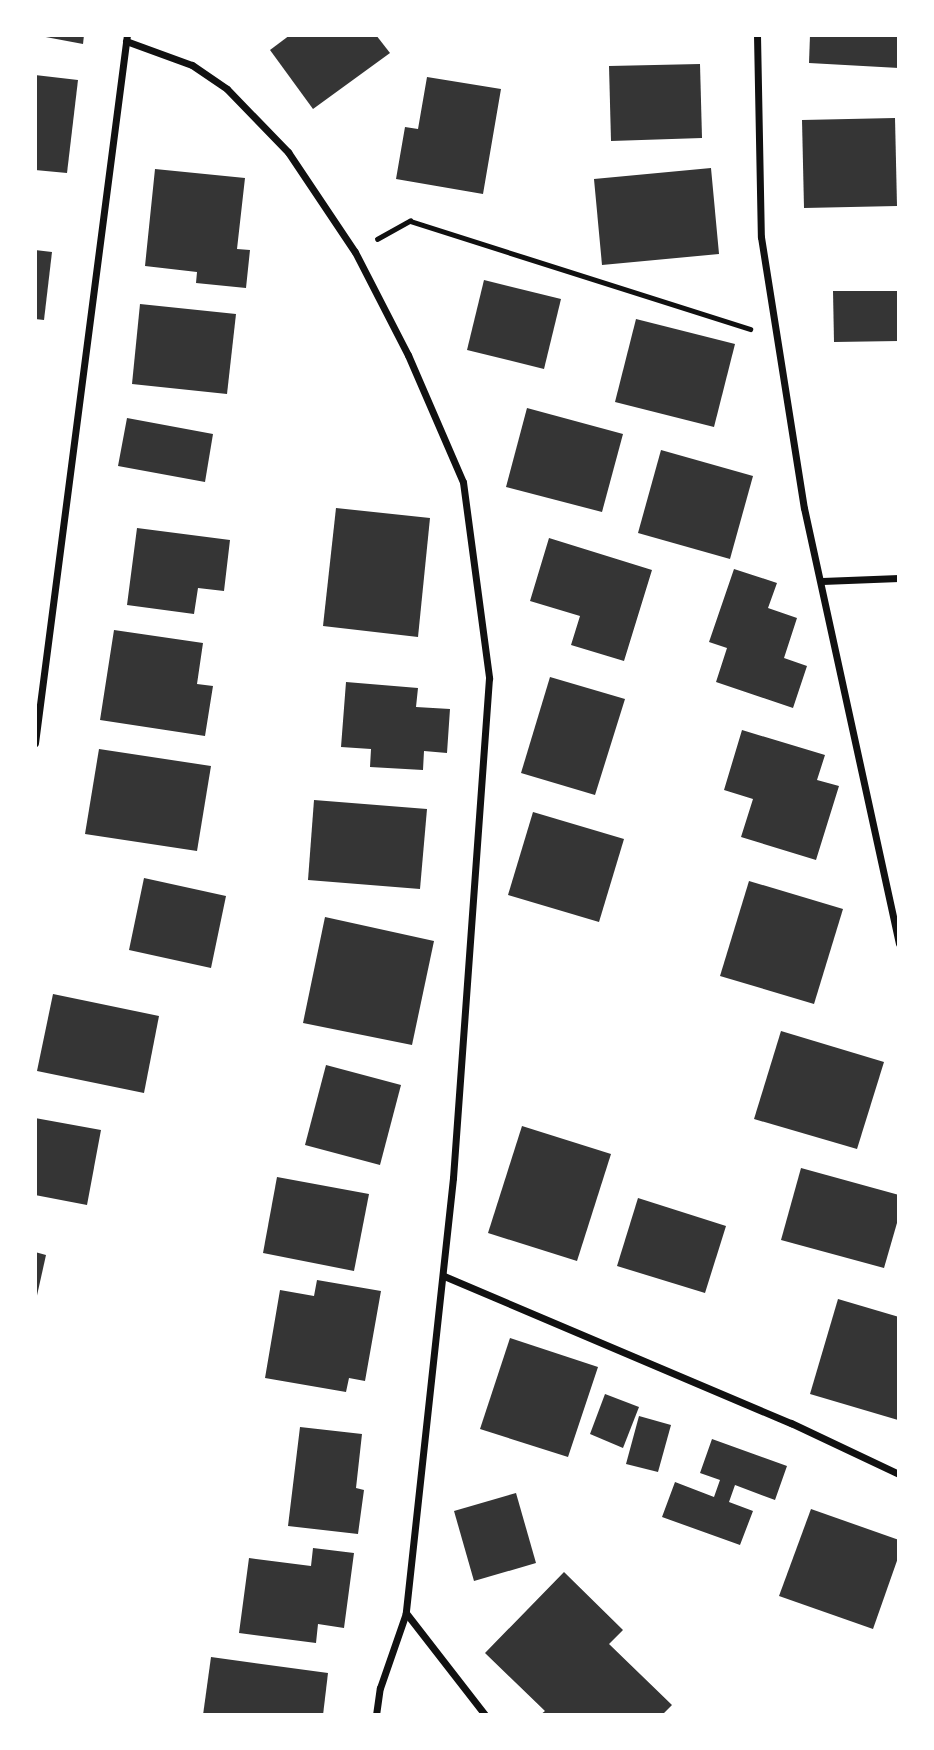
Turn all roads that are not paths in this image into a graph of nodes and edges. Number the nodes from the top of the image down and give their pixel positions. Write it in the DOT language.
graph roads {
  1 [pos="757,35"];
  2 [pos="127,38"];
  3 [pos="899,578"];
  4 [pos="822,581"];
  5 [pos="35,743"];
  6 [pos="899,944"];
  7 [pos="444,1276"];
  8 [pos="899,1474"];
  9 [pos="406,1613"];
  10 [pos="376,1715"];
  11 [pos="485,1715"];
  1 -- 4 [label="street"];
  2 -- 5 [label="street"];
  2 -- 7 [label="street"];
  3 -- 4 [label="street"];
  4 -- 6 [label="street"];
  7 -- 8 [label="street"];
  7 -- 9 [label="street"];
  9 -- 10 [label="street"];
  9 -- 11 [label="street"];
}
